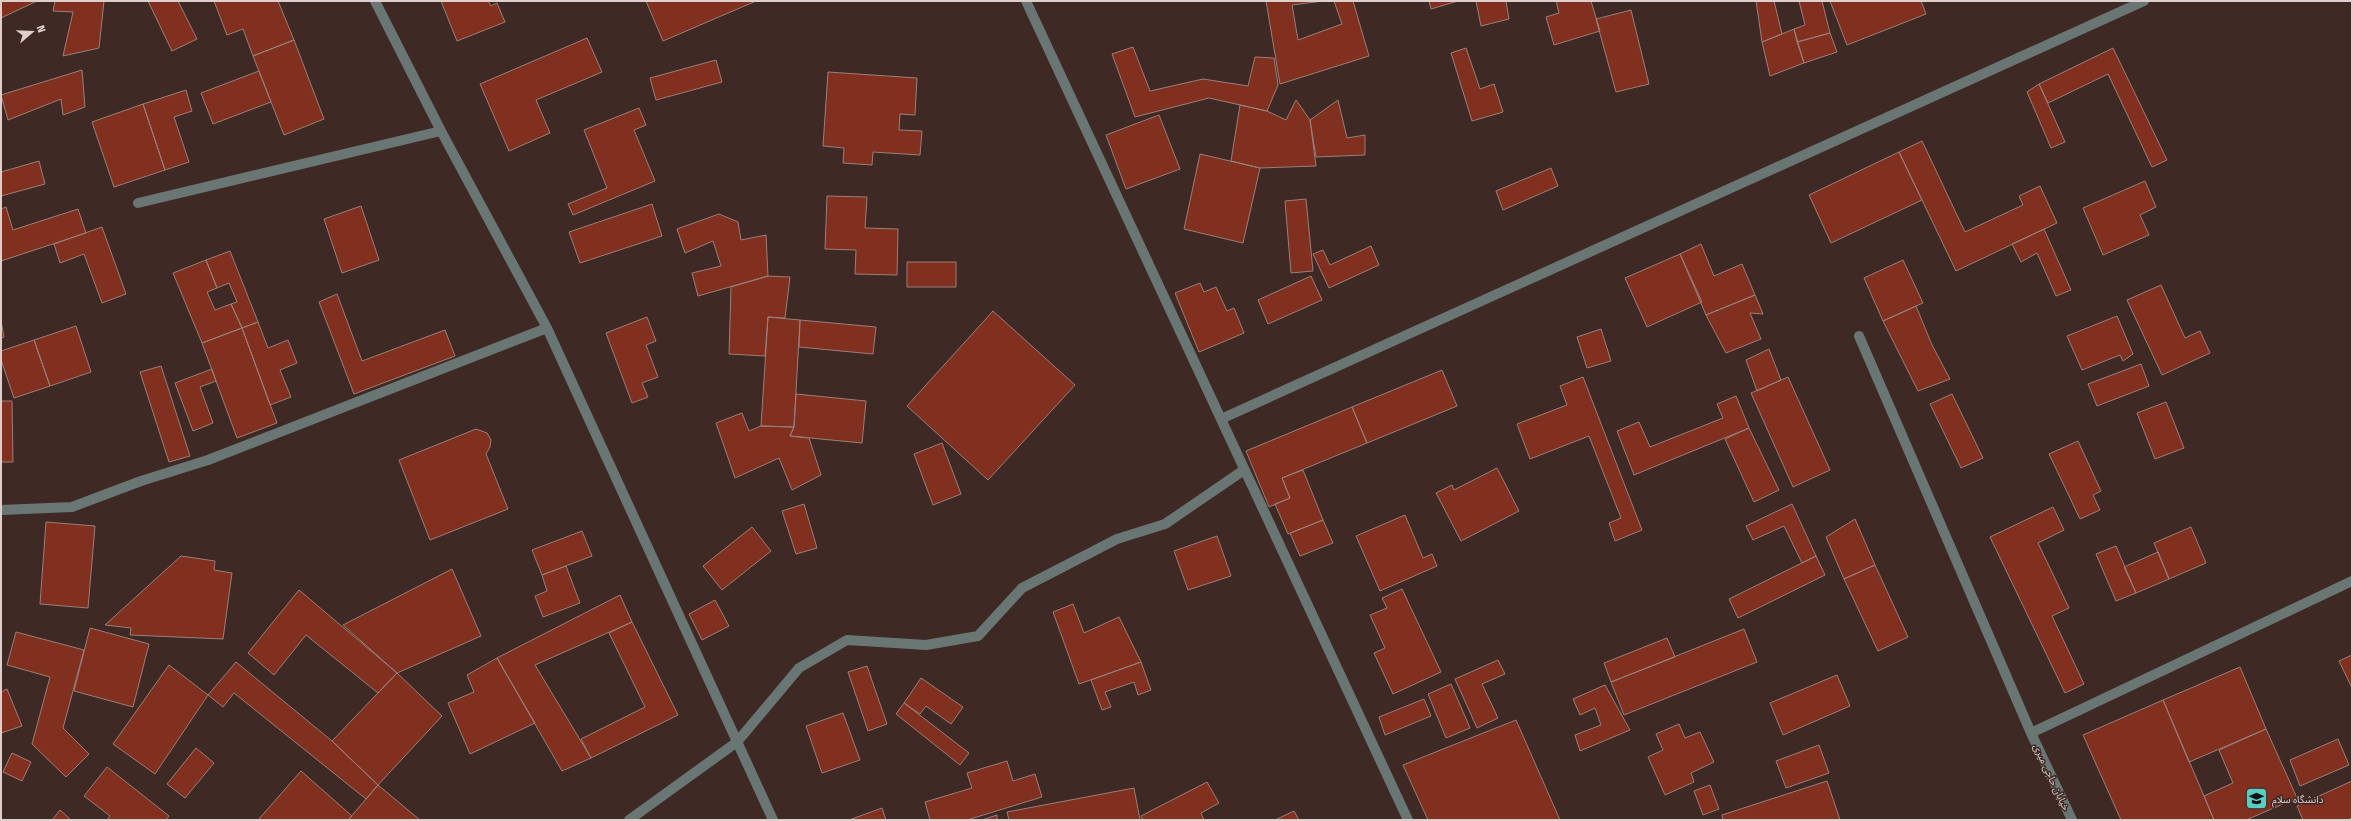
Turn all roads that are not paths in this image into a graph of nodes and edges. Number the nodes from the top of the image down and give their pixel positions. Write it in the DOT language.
graph roads {
  1 [pos="375,1"];
  2 [pos="1026,1"];
  3 [pos="2144,1"];
  4 [pos="441,131"];
  5 [pos="138,202"];
  6 [pos="547,328"];
  7 [pos="1859,336"];
  8 [pos="1221,419"];
  9 [pos="1244,470"];
  10 [pos="1,510"];
  11 [pos="2352,581"];
  12 [pos="2031,733"];
  13 [pos="737,742"];
  14 [pos="629,820"];
  15 [pos="773,820"];
  16 [pos="1408,820"];
  17 [pos="2072,820"];
  1 -- 4 [label="street"];
  2 -- 8 [label="street"];
  3 -- 8 [label="street"];
  4 -- 5 [label="street"];
  4 -- 6 [label="street"];
  6 -- 10 [label="street"];
  6 -- 13 [label="street"];
  7 -- 12 [label="street, خیابان حاجی میری"];
  8 -- 9 [label="street"];
  9 -- 13 [label="street"];
  9 -- 16 [label="street"];
  11 -- 12 [label="street"];
  12 -- 17 [label="street, خیابان حاجی میری"];
  13 -- 14 [label="street"];
  13 -- 15 [label="street"];
}
